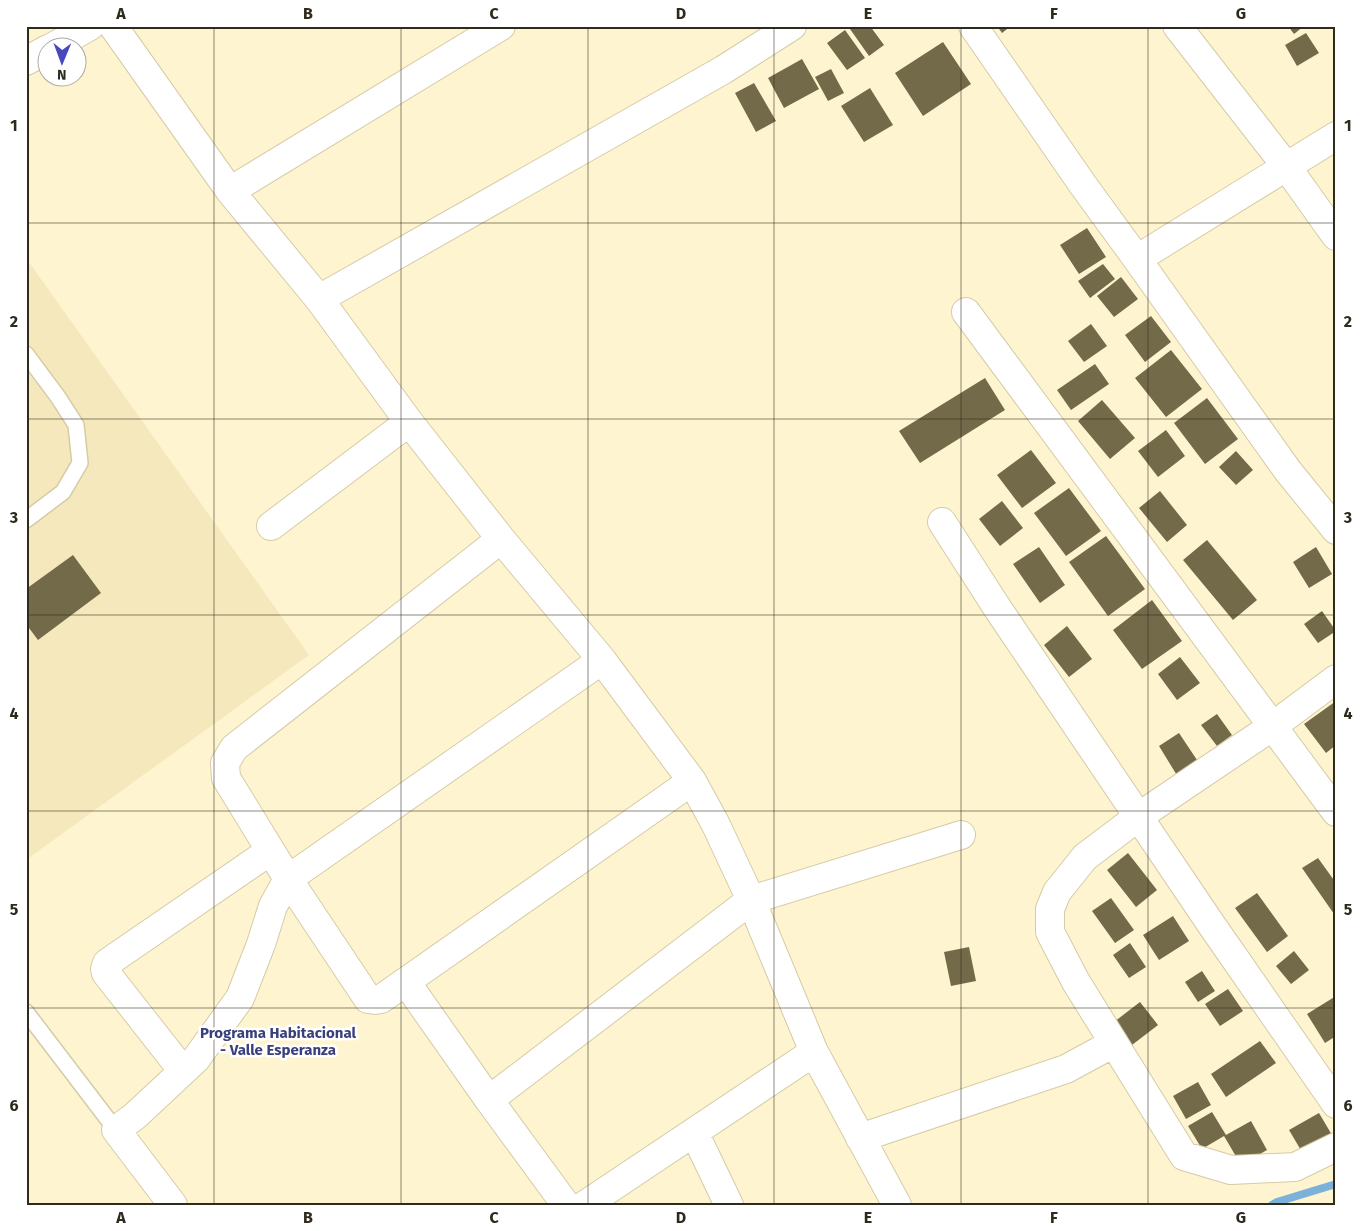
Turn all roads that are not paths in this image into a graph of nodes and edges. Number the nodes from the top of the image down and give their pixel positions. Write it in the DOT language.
graph roads {
  1 [pos="90,26"];
  2 [pos="114,26"];
  3 [pos="501,26"];
  4 [pos="973,26"];
  5 [pos="1177,26"];
  6 [pos="776,30"];
  7 [pos="69,38"];
  8 [pos="38,55"];
  9 [pos="26,61"];
  10 [pos="1336,136"];
  11 [pos="1286,166"];
  12 [pos="230,191"];
  13 [pos="1336,236"];
  14 [pos="1137,258"];
  15 [pos="319,299"];
  16 [pos="966,312"];
  17 [pos="26,354"];
  18 [pos="409,422"];
  19 [pos="26,520"];
  20 [pos="942,522"];
  21 [pos="271,526"];
  22 [pos="1336,530"];
  23 [pos="501,539"];
  24 [pos="602,660"];
  25 [pos="1336,679"];
  26 [pos="1273,726"];
  27 [pos="692,781"];
  28 [pos="1336,812"];
  29 [pos="1138,817"];
  30 [pos="961,835"];
  31 [pos="270,851"];
  32 [pos="288,879"];
  33 [pos="752,900"];
  34 [pos="406,982"];
  35 [pos="26,1012"];
  36 [pos="1114,1043"];
  37 [pos="814,1052"];
  38 [pos="183,1071"];
  39 [pos="489,1100"];
  40 [pos="1336,1104"];
  41 [pos="116,1130"];
  42 [pos="694,1132"];
  43 [pos="860,1138"];
  44 [pos="1336,1147"];
  45 [pos="897,1204"];
  46 [pos="173,1205"];
  47 [pos="566,1205"];
  48 [pos="585,1205"];
  49 [pos="729,1205"];
  1 -- 7 [label="street"];
  2 -- 12 [label="street"];
  3 -- 12 [label="street"];
  4 -- 14 [label="street"];
  5 -- 11 [label="street"];
  6 -- 15 [label="street"];
  8 -- 9 [label="street"];
  10 -- 11 [label="street"];
  11 -- 13 [label="street"];
  11 -- 14 [label="street"];
  12 -- 15 [label="street"];
  14 -- 22 [label="street"];
  15 -- 18 [label="street"];
  16 -- 26 [label="street"];
  17 -- 19 [label="lane"];
  18 -- 21 [label="street"];
  18 -- 23 [label="street"];
  20 -- 29 [label="street"];
  23 -- 24 [label="street"];
  23 -- 31 [label="street"];
  24 -- 27 [label="street"];
  24 -- 32 [label="street"];
  25 -- 26 [label="street"];
  26 -- 28 [label="street"];
  26 -- 29 [label="street"];
  27 -- 33 [label="street"];
  27 -- 34 [label="street"];
  29 -- 36 [label="street"];
  29 -- 40 [label="street"];
  30 -- 33 [label="street"];
  31 -- 32 [label="street"];
  31 -- 38 [label="street"];
  32 -- 34 [label="street"];
  32 -- 38 [label="street"];
  33 -- 37 [label="street"];
  33 -- 39 [label="street"];
  34 -- 39 [label="street"];
  35 -- 41 [label="lane"];
  36 -- 43 [label="street"];
  36 -- 44 [label="street"];
  37 -- 42 [label="street"];
  37 -- 43 [label="street"];
  38 -- 41 [label="street"];
  39 -- 47 [label="street"];
  41 -- 46 [label="street"];
  42 -- 48 [label="street"];
  42 -- 49 [label="street"];
  43 -- 45 [label="street"];
}
